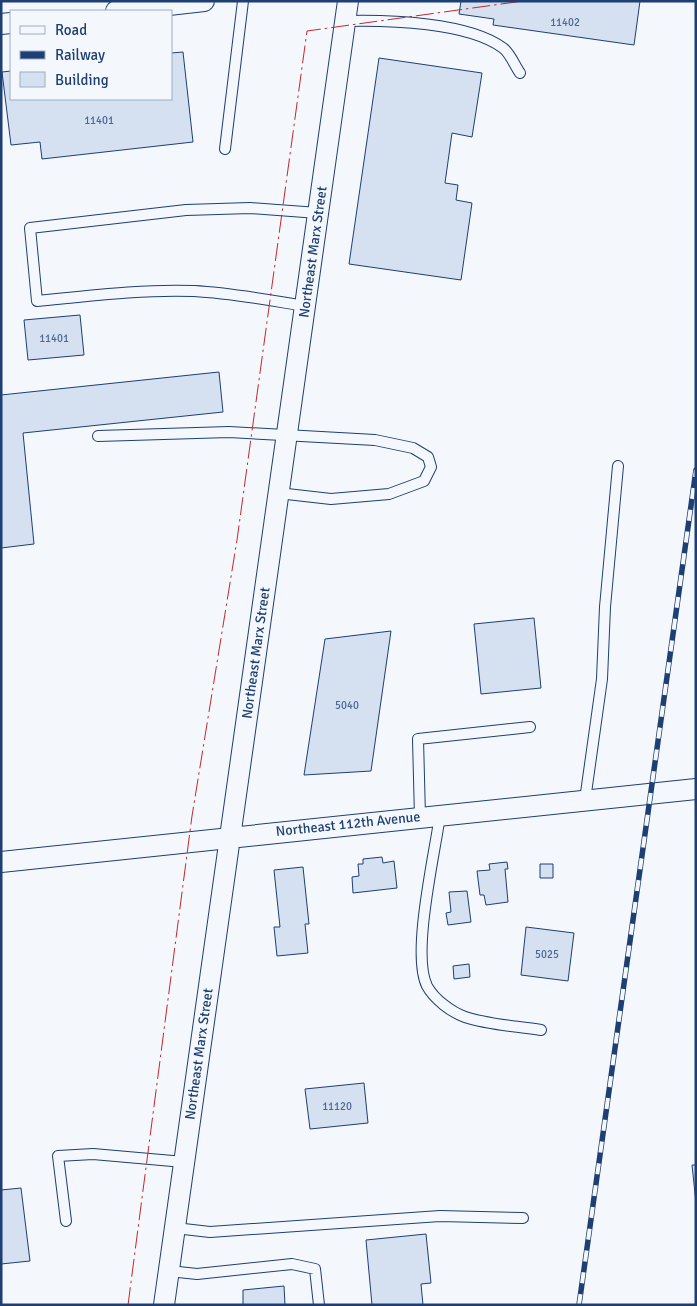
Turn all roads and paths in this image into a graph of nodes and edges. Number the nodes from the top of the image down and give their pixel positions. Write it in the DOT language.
graph roads {
  1 [pos="204,1"];
  2 [pos="243,1"];
  3 [pos="348,1"];
  4 [pos="125,10"];
  5 [pos="346,21"];
  6 [pos="520,74"];
  7 [pos="225,149"];
  8 [pos="318,213"];
  9 [pos="305,306"];
  10 [pos="98,436"];
  11 [pos="287,436"];
  12 [pos="618,466"];
  13 [pos="278,493"];
  14 [pos="530,727"];
  15 [pos="696,789"];
  16 [pos="585,800"];
  17 [pos="430,816"];
  18 [pos="230,836"];
  19 [pos="1,862"];
  20 [pos="541,1030"];
  21 [pos="184,1162"];
  22 [pos="523,1218"];
  23 [pos="66,1221"];
  24 [pos="175,1228"];
  25 [pos="169,1271"];
  26 [pos="164,1305"];
  27 [pos="319,1305"];
  1 -- 4 [label="street"];
  2 -- 7 [label="lane"];
  3 -- 5 [label="street, Northeast Marx Street"];
  5 -- 6 [label="lane"];
  5 -- 8 [label="street, Northeast Marx Street"];
  8 -- 9 [label="street, Northeast Marx Street"];
  8 -- 9 [label="lane"];
  9 -- 11 [label="street, Northeast Marx Street"];
  10 -- 11 [label="lane"];
  11 -- 13 [label="street, Northeast Marx Street"];
  11 -- 13 [label="lane"];
  12 -- 16 [label="lane"];
  13 -- 18 [label="street, Northeast Marx Street"];
  14 -- 17 [label="lane"];
  15 -- 16 [label="street, Northeast 112th Avenue"];
  16 -- 17 [label="street, Northeast 112th Avenue"];
  17 -- 18 [label="street, Northeast 112th Avenue"];
  17 -- 20 [label="lane"];
  18 -- 19 [label="street, Northeast 112th Avenue"];
  18 -- 21 [label="street, Northeast Marx Street"];
  21 -- 23 [label="lane"];
  21 -- 24 [label="street, Northeast Marx Street"];
  22 -- 24 [label="lane"];
  24 -- 25 [label="street, Northeast Marx Street"];
  25 -- 26 [label="street, Northeast Marx Street"];
  25 -- 27 [label="lane"];
}
